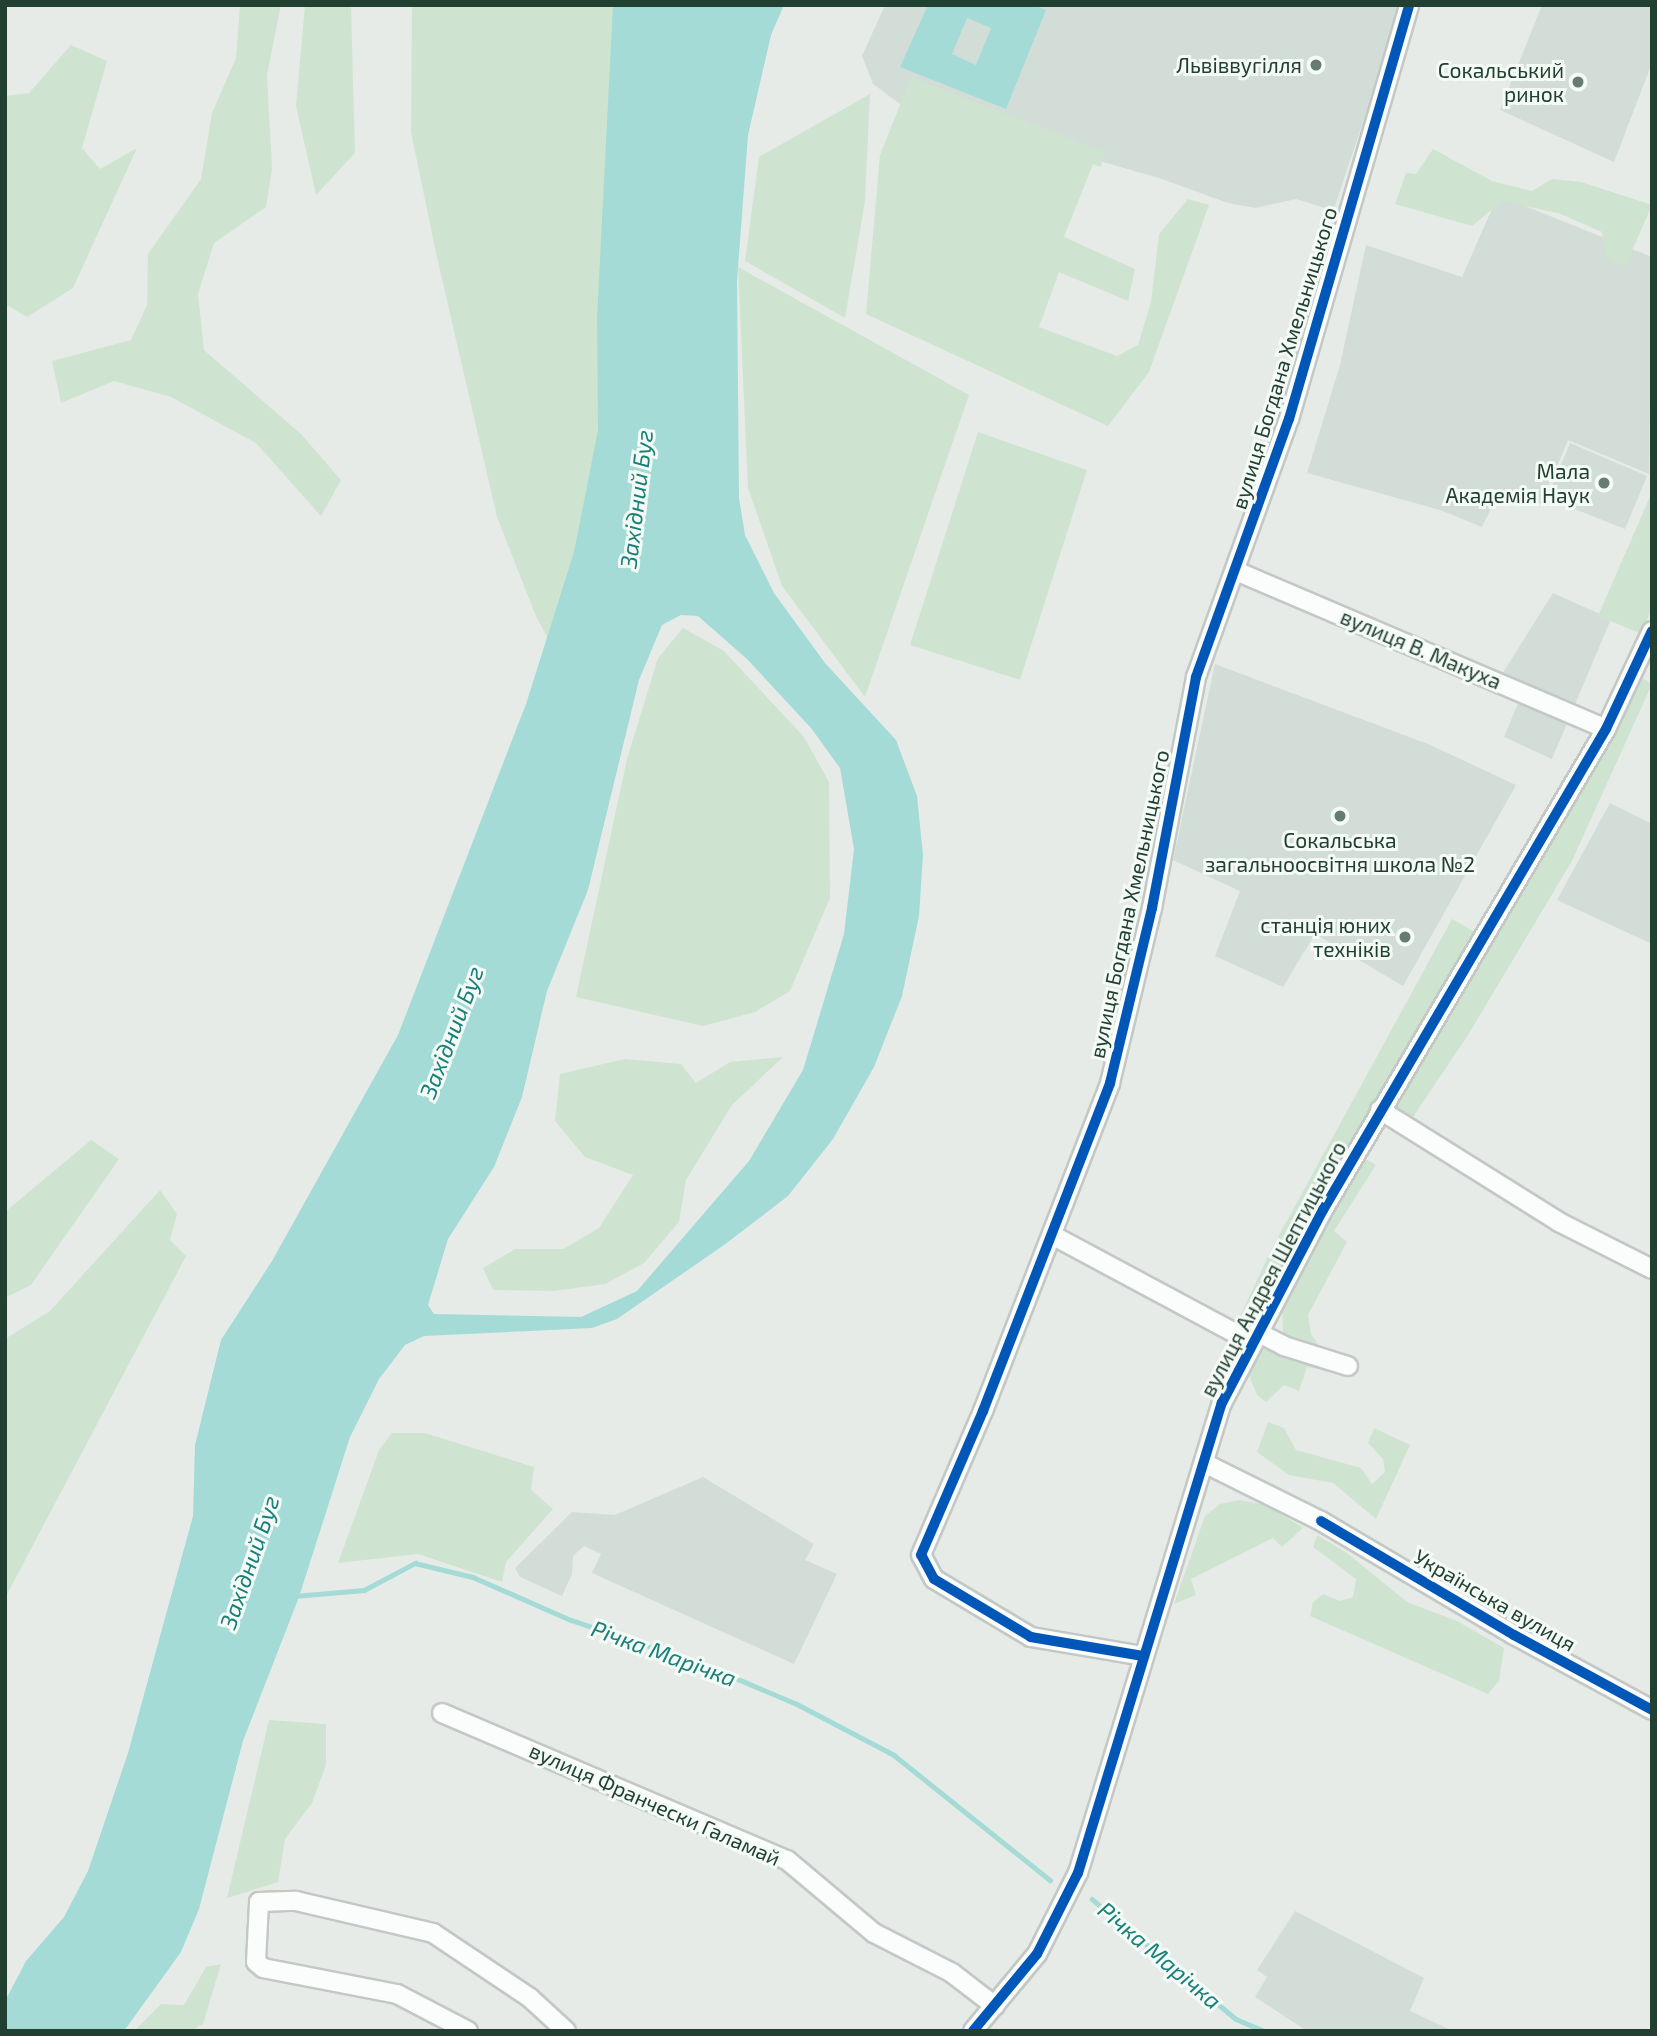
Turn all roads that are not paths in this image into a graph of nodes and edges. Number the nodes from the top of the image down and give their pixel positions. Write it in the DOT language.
graph roads {
  1 [pos="1409,5"];
  2 [pos="1236,571"];
  3 [pos="1652,631"];
  4 [pos="1647,658"];
  5 [pos="1606,729"];
  6 [pos="1381,1111"];
  7 [pos="1052,1235"];
  8 [pos="1652,1269"];
  9 [pos="1255,1338"];
  10 [pos="1348,1366"];
  11 [pos="1204,1463"];
  12 [pos="1143,1656"];
  13 [pos="1652,1710"];
  14 [pos="442,1713"];
  15 [pos="995,2006"];
  16 [pos="468,2031"];
  17 [pos="566,2031"];
  18 [pos="973,2031"];
  1 -- 2 [label="street, вулиця Богдана Хмельницького"];
  2 -- 5 [label="street, вулиця В. Макуха"];
  2 -- 7 [label="street, вулиця Богдана Хмельницького"];
  3 -- 4 [label="street, вулиця Андрея Шептицького"];
  4 -- 5 [label="street, вулиця Андрея Шептицького"];
  5 -- 6 [label="street, вулиця Андрея Шептицького"];
  6 -- 8 [label="street"];
  6 -- 9 [label="street, вулиця Андрея Шептицького"];
  7 -- 9 [label="street"];
  7 -- 12 [label="street, вулиця Богдана Хмельницького"];
  9 -- 10 [label="street, вулиця Андрея Шептицького"];
  9 -- 11 [label="street, вулиця Андрея Шептицького"];
  11 -- 12 [label="street, вулиця Андрея Шептицького"];
  11 -- 13 [label="street, Українська вулиця"];
  12 -- 15 [label="street, вулиця Андрея Шептицького"];
  14 -- 15 [label="street, вулиця Франчески Галамай"];
  15 -- 18 [label="street, вулиця Андрея Шептицького"];
  16 -- 17 [label="street"];
}
